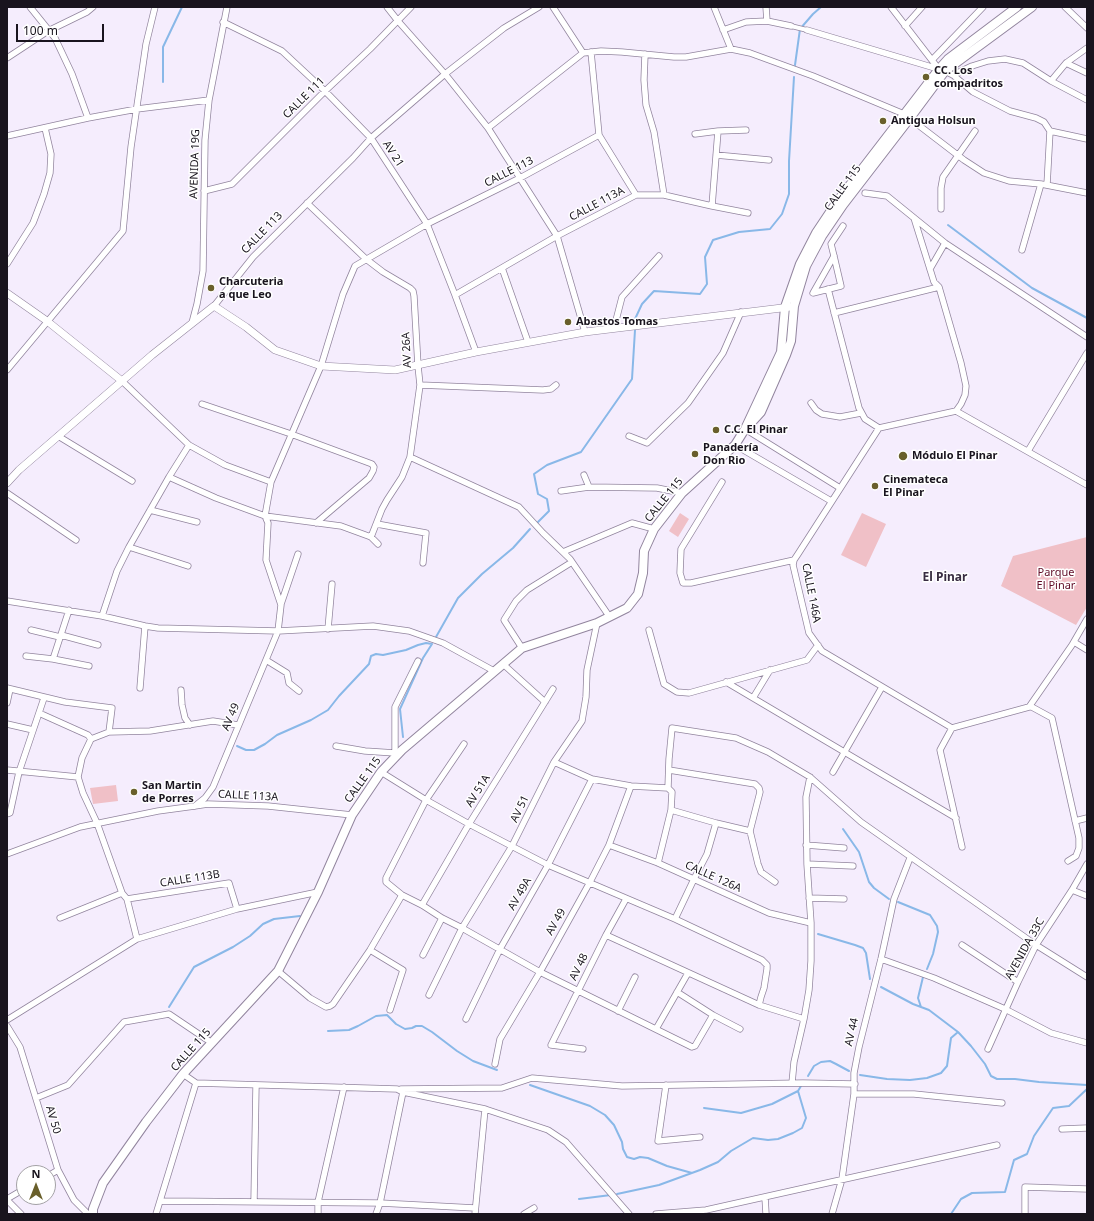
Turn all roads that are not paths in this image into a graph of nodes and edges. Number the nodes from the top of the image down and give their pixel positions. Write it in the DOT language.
graph roads {
  1 [pos="30,7"];
  2 [pos="93,7"];
  3 [pos="155,7"];
  4 [pos="227,7"];
  5 [pos="387,7"];
  6 [pos="411,7"];
  7 [pos="539,7"];
  8 [pos="552,7"];
  9 [pos="714,7"];
  10 [pos="766,7"];
  11 [pos="891,7"];
  12 [pos="922,7"];
  13 [pos="984,7"];
  14 [pos="1017,7"];
  15 [pos="1032,7"];
  16 [pos="1065,7"];
  17 [pos="398,21"];
  18 [pos="767,21"];
  19 [pos="224,22"];
  20 [pos="791,26"];
  21 [pos="905,26"];
  22 [pos="1087,28"];
  23 [pos="723,30"];
  24 [pos="807,30"];
  25 [pos="48,31"];
  26 [pos="1087,48"];
  27 [pos="731,49"];
  28 [pos="591,52"];
  29 [pos="583,53"];
  30 [pos="645,54"];
  31 [pos="7,58"];
  32 [pos="932,60"];
  33 [pos="1066,63"];
  34 [pos="946,71"];
  35 [pos="1087,73"];
  36 [pos="445,74"];
  37 [pos="1051,81"];
  38 [pos="325,91"];
  39 [pos="209,100"];
  40 [pos="1087,100"];
  41 [pos="137,109"];
  42 [pos="907,116"];
  43 [pos="88,118"];
  44 [pos="45,128"];
  45 [pos="488,128"];
  46 [pos="746,130"];
  47 [pos="718,131"];
  48 [pos="975,131"];
  49 [pos="1050,131"];
  50 [pos="695,134"];
  51 [pos="599,135"];
  52 [pos="7,136"];
  53 [pos="371,138"];
  54 [pos="1087,139"];
  55 [pos="716,155"];
  56 [pos="958,155"];
  57 [pos="769,160"];
  58 [pos="520,178"];
  59 [pos="1044,184"];
  60 [pos="204,191"];
  61 [pos="1087,192"];
  62 [pos="865,193"];
  63 [pos="636,195"];
  64 [pos="664,195"];
  65 [pos="307,203"];
  66 [pos="712,206"];
  67 [pos="941,208"];
  68 [pos="748,213"];
  69 [pos="914,217"];
  70 [pos="427,224"];
  71 [pos="842,226"];
  72 [pos="558,236"];
  73 [pos="945,243"];
  74 [pos="1022,250"];
  75 [pos="659,256"];
  76 [pos="834,256"];
  77 [pos="366,260"];
  78 [pos="7,264"];
  79 [pos="502,268"];
  80 [pos="930,269"];
  81 [pos="939,287"];
  82 [pos="828,289"];
  83 [pos="7,292"];
  84 [pos="455,295"];
  85 [pos="214,306"];
  86 [pos="790,307"];
  87 [pos="741,312"];
  88 [pos="834,313"];
  89 [pos="47,322"];
  90 [pos="192,323"];
  91 [pos="614,328"];
  92 [pos="585,332"];
  93 [pos="1087,337"];
  94 [pos="528,342"];
  95 [pos="476,352"];
  96 [pos="1087,353"];
  97 [pos="321,366"];
  98 [pos="418,366"];
  99 [pos="7,370"];
  100 [pos="122,381"];
  101 [pos="556,385"];
  102 [pos="420,386"];
  103 [pos="812,403"];
  104 [pos="202,404"];
  105 [pos="956,411"];
  106 [pos="861,413"];
  107 [pos="879,428"];
  108 [pos="745,429"];
  109 [pos="291,434"];
  110 [pos="58,436"];
  111 [pos="629,436"];
  112 [pos="189,445"];
  113 [pos="735,445"];
  114 [pos="1028,451"];
  115 [pos="410,457"];
  116 [pos="584,475"];
  117 [pos="169,477"];
  118 [pos="132,481"];
  119 [pos="270,482"];
  120 [pos="722,482"];
  121 [pos="7,483"];
  122 [pos="1087,485"];
  123 [pos="589,487"];
  124 [pos="840,488"];
  125 [pos="561,491"];
  126 [pos="7,493"];
  127 [pos="682,493"];
  128 [pos="831,501"];
  129 [pos="150,510"];
  130 [pos="264,516"];
  131 [pos="197,522"];
  132 [pos="316,523"];
  133 [pos="377,524"];
  134 [pos="654,529"];
  135 [pos="371,537"];
  136 [pos="76,540"];
  137 [pos="378,544"];
  138 [pos="129,547"];
  139 [pos="563,552"];
  140 [pos="298,554"];
  141 [pos="794,560"];
  142 [pos="572,562"];
  143 [pos="423,563"];
  144 [pos="188,566"];
  145 [pos="332,584"];
  146 [pos="7,601"];
  147 [pos="281,605"];
  148 [pos="69,610"];
  149 [pos="102,616"];
  150 [pos="609,616"];
  151 [pos="1087,619"];
  152 [pos="597,623"];
  153 [pos="144,626"];
  154 [pos="328,629"];
  155 [pos="31,630"];
  156 [pos="649,630"];
  157 [pos="278,631"];
  158 [pos="60,636"];
  159 [pos="1074,642"];
  160 [pos="98,645"];
  161 [pos="818,645"];
  162 [pos="522,648"];
  163 [pos="1087,650"];
  164 [pos="26,656"];
  165 [pos="53,659"];
  166 [pos="266,660"];
  167 [pos="418,661"];
  168 [pos="503,664"];
  169 [pos="89,666"];
  170 [pos="770,670"];
  171 [pos="494,671"];
  172 [pos="726,682"];
  173 [pos="882,687"];
  174 [pos="140,688"];
  175 [pos="8,689"];
  176 [pos="553,689"];
  177 [pos="181,690"];
  178 [pos="299,691"];
  179 [pos="44,698"];
  180 [pos="753,698"];
  181 [pos="545,702"];
  182 [pos="7,703"];
  183 [pos="1030,706"];
  184 [pos="39,713"];
  185 [pos="7,724"];
  186 [pos="238,724"];
  187 [pos="190,725"];
  188 [pos="952,728"];
  189 [pos="33,730"];
  190 [pos="109,732"];
  191 [pos="91,739"];
  192 [pos="464,744"];
  193 [pos="336,746"];
  194 [pos="845,752"];
  195 [pos="395,755"];
  196 [pos="554,762"];
  197 [pos="7,770"];
  198 [pos="669,770"];
  199 [pos="19,772"];
  200 [pos="381,772"];
  201 [pos="833,772"];
  202 [pos="78,777"];
  203 [pos="810,777"];
  204 [pos="592,779"];
  205 [pos="631,786"];
  206 [pos="668,788"];
  207 [pos="426,800"];
  208 [pos="195,806"];
  209 [pos="671,810"];
  210 [pos="7,814"];
  211 [pos="352,815"];
  212 [pos="956,818"];
  213 [pos="1087,818"];
  214 [pos="1075,821"];
  215 [pos="98,823"];
  216 [pos="716,823"];
  217 [pos="469,824"];
  218 [pos="750,831"];
  219 [pos="609,845"];
  220 [pos="806,845"];
  221 [pos="512,846"];
  222 [pos="844,848"];
  223 [pos="962,848"];
  224 [pos="7,854"];
  225 [pos="910,858"];
  226 [pos="1068,860"];
  227 [pos="658,863"];
  228 [pos="548,864"];
  229 [pos="807,864"];
  230 [pos="1087,864"];
  231 [pos="853,866"];
  232 [pos="694,879"];
  233 [pos="590,882"];
  234 [pos="775,882"];
  235 [pos="1072,890"];
  236 [pos="318,892"];
  237 [pos="122,893"];
  238 [pos="402,895"];
  239 [pos="1087,896"];
  240 [pos="809,898"];
  241 [pos="128,899"];
  242 [pos="626,899"];
  243 [pos="844,899"];
  244 [pos="422,904"];
  245 [pos="237,909"];
  246 [pos="60,918"];
  247 [pos="442,918"];
  248 [pos="675,919"];
  249 [pos="811,923"];
  250 [pos="462,928"];
  251 [pos="606,935"];
  252 [pos="137,939"];
  253 [pos="962,945"];
  254 [pos="1036,945"];
  255 [pos="500,949"];
  256 [pos="370,950"];
  257 [pos="423,955"];
  258 [pos="881,960"];
  259 [pos="278,971"];
  260 [pos="540,972"];
  261 [pos="688,972"];
  262 [pos="635,977"];
  263 [pos="1087,977"];
  264 [pos="1018,982"];
  265 [pos="578,991"];
  266 [pos="677,992"];
  267 [pos="429,995"];
  268 [pos="759,1005"];
  269 [pos="1005,1009"];
  270 [pos="390,1010"];
  271 [pos="618,1011"];
  272 [pos="713,1015"];
  273 [pos="466,1019"];
  274 [pos="804,1019"];
  275 [pos="7,1020"];
  276 [pos="7,1026"];
  277 [pos="656,1029"];
  278 [pos="740,1029"];
  279 [pos="1087,1036"];
  280 [pos="212,1043"];
  281 [pos="1086,1043"];
  282 [pos="583,1049"];
  283 [pos="988,1049"];
  284 [pos="495,1064"];
  285 [pos="183,1074"];
  286 [pos="196,1083"];
  287 [pos="792,1083"];
  288 [pos="854,1084"];
  289 [pos="666,1085"];
  290 [pos="256,1086"];
  291 [pos="344,1087"];
  292 [pos="397,1089"];
  293 [pos="403,1092"];
  294 [pos="854,1094"];
  295 [pos="36,1098"];
  296 [pos="1002,1103"];
  297 [pos="485,1109"];
  298 [pos="1087,1128"];
  299 [pos="1062,1129"];
  300 [pos="700,1137"];
  301 [pos="998,1145"];
  302 [pos="58,1170"];
  303 [pos="842,1179"];
  304 [pos="1087,1189"];
  305 [pos="16,1194"];
  306 [pos="765,1197"];
  307 [pos="7,1200"];
  308 [pos="161,1201"];
  309 [pos="254,1201"];
  310 [pos="318,1202"];
  311 [pos="380,1203"];
  312 [pos="534,1208"];
  313 [pos="475,1211"];
  314 [pos="706,1212"];
  315 [pos="21,1214"];
  316 [pos="88,1214"];
  317 [pos="93,1214"];
  318 [pos="156,1214"];
  319 [pos="318,1214"];
  320 [pos="376,1214"];
  321 [pos="524,1214"];
  322 [pos="629,1214"];
  323 [pos="656,1214"];
  324 [pos="766,1214"];
  325 [pos="832,1214"];
  326 [pos="1025,1214"];
  1 -- 25 [label="street"];
  2 -- 25 [label="street"];
  3 -- 41 [label="street"];
  4 -- 19 [label="street, AVENIDA 19G"];
  5 -- 17 [label="street"];
  6 -- 17 [label="street, CALLE 111"];
  7 -- 36 [label="street, CALLE 113"];
  8 -- 29 [label="street"];
  9 -- 23 [label="street"];
  10 -- 18 [label="street"];
  11 -- 21 [label="street"];
  12 -- 21 [label="street"];
  13 -- 32 [label="street"];
  14 -- 34 [label="main road, CALLE 115"];
  15 -- 34 [label="main road, CALLE 115"];
  16 -- 22 [label="street"];
  17 -- 36 [label="street"];
  17 -- 38 [label="street, CALLE 111"];
  18 -- 20 [label="street"];
  18 -- 23 [label="street"];
  19 -- 38 [label="street, AV 21"];
  19 -- 39 [label="street, AVENIDA 19G"];
  20 -- 24 [label="street"];
  21 -- 32 [label="street"];
  23 -- 27 [label="street"];
  24 -- 34 [label="street"];
  25 -- 31 [label="street"];
  25 -- 43 [label="street"];
  26 -- 33 [label="street"];
  27 -- 30 [label="street"];
  27 -- 42 [label="street"];
  28 -- 29 [label="street"];
  28 -- 30 [label="street"];
  28 -- 51 [label="street"];
  29 -- 45 [label="street"];
  30 -- 64 [label="street"];
  32 -- 34 [label="street"];
  33 -- 35 [label="street"];
  33 -- 37 [label="street"];
  34 -- 37 [label="street"];
  34 -- 42 [label="main road, CALLE 115"];
  34 -- 49 [label="street"];
  36 -- 45 [label="street"];
  36 -- 53 [label="street, CALLE 113"];
  37 -- 40 [label="street"];
  38 -- 53 [label="street, AV 21"];
  38 -- 60 [label="street, CALLE 111"];
  39 -- 41 [label="street"];
  39 -- 60 [label="street, AVENIDA 19G"];
  41 -- 43 [label="street"];
  41 -- 89 [label="street"];
  42 -- 56 [label="street"];
  42 -- 86 [label="main road, CALLE 115"];
  43 -- 44 [label="street"];
  44 -- 52 [label="street"];
  44 -- 78 [label="street"];
  45 -- 58 [label="street"];
  46 -- 47 [label="street"];
  47 -- 50 [label="street"];
  47 -- 55 [label="street"];
  48 -- 56 [label="street"];
  49 -- 54 [label="street"];
  49 -- 59 [label="street"];
  51 -- 58 [label="street, CALLE 113"];
  51 -- 63 [label="street"];
  53 -- 65 [label="street, CALLE 113"];
  53 -- 70 [label="street, AV 21"];
  55 -- 57 [label="street"];
  55 -- 66 [label="street"];
  56 -- 59 [label="street"];
  56 -- 67 [label="street"];
  58 -- 70 [label="street, CALLE 113"];
  58 -- 72 [label="street"];
  59 -- 61 [label="street"];
  59 -- 74 [label="street"];
  60 -- 90 [label="street, AVENIDA 19G"];
  62 -- 69 [label="street"];
  63 -- 64 [label="street, CALLE 113A"];
  63 -- 72 [label="street, CALLE 113A"];
  64 -- 66 [label="street, CALLE 113A"];
  65 -- 77 [label="street, AV 26A"];
  65 -- 85 [label="street, CALLE 113"];
  66 -- 68 [label="street, CALLE 113A"];
  69 -- 73 [label="street"];
  69 -- 80 [label="street"];
  70 -- 77 [label="street, CALLE 113"];
  70 -- 84 [label="street, AV 21"];
  71 -- 76 [label="street"];
  72 -- 79 [label="street, CALLE 113A"];
  72 -- 92 [label="street"];
  73 -- 80 [label="street"];
  73 -- 93 [label="street"];
  75 -- 91 [label="street"];
  76 -- 82 [label="street"];
  76 -- 82 [label="street"];
  77 -- 97 [label="street, CALLE 113"];
  77 -- 98 [label="street, AV 26A"];
  79 -- 84 [label="street, CALLE 113A"];
  79 -- 94 [label="street"];
  80 -- 81 [label="street"];
  81 -- 88 [label="street"];
  81 -- 105 [label="street"];
  82 -- 88 [label="street"];
  83 -- 89 [label="street"];
  84 -- 95 [label="street, AV 21"];
  85 -- 90 [label="street, CALLE 113"];
  85 -- 97 [label="street"];
  86 -- 87 [label="street"];
  86 -- 108 [label="main road, CALLE 115"];
  87 -- 91 [label="street"];
  87 -- 111 [label="street"];
  88 -- 106 [label="street"];
  89 -- 99 [label="street"];
  89 -- 100 [label="street"];
  90 -- 100 [label="street, CALLE 113"];
  91 -- 92 [label="street"];
  92 -- 94 [label="street"];
  94 -- 95 [label="street"];
  95 -- 98 [label="street"];
  96 -- 114 [label="street"];
  97 -- 98 [label="street"];
  97 -- 109 [label="street, CALLE 113"];
  98 -- 102 [label="street, AV 26A"];
  100 -- 110 [label="street, CALLE 113"];
  100 -- 112 [label="street"];
  101 -- 102 [label="street"];
  102 -- 115 [label="street, AV 26A"];
  103 -- 106 [label="street"];
  104 -- 109 [label="street"];
  105 -- 107 [label="street"];
  105 -- 114 [label="street"];
  106 -- 107 [label="street"];
  107 -- 124 [label="street, CALLE 146A"];
  108 -- 113 [label="main road, CALLE 115"];
  108 -- 124 [label="street"];
  109 -- 119 [label="street, CALLE 113"];
  109 -- 132 [label="street"];
  110 -- 118 [label="street"];
  110 -- 121 [label="street, CALLE 113"];
  112 -- 117 [label="street"];
  112 -- 119 [label="street"];
  113 -- 127 [label="main road, CALLE 115"];
  113 -- 128 [label="street"];
  114 -- 122 [label="street"];
  115 -- 133 [label="street, AV 26A"];
  115 -- 139 [label="street"];
  116 -- 123 [label="street"];
  117 -- 129 [label="street"];
  117 -- 130 [label="street"];
  119 -- 130 [label="street, CALLE 113"];
  120 -- 141 [label="street"];
  123 -- 125 [label="street"];
  123 -- 127 [label="street"];
  124 -- 128 [label="street, CALLE 146A"];
  126 -- 136 [label="street"];
  127 -- 134 [label="main road, CALLE 115"];
  128 -- 141 [label="street, CALLE 146A"];
  129 -- 131 [label="street"];
  129 -- 138 [label="street"];
  130 -- 132 [label="street"];
  130 -- 147 [label="street"];
  132 -- 135 [label="street"];
  133 -- 135 [label="street, AV 26A"];
  133 -- 143 [label="street"];
  134 -- 139 [label="street"];
  134 -- 150 [label="main road, CALLE 115"];
  135 -- 137 [label="street"];
  138 -- 144 [label="street"];
  138 -- 149 [label="street"];
  139 -- 142 [label="street"];
  140 -- 147 [label="street"];
  141 -- 161 [label="street, CALLE 146A"];
  142 -- 150 [label="street"];
  142 -- 162 [label="street"];
  145 -- 154 [label="street"];
  146 -- 148 [label="street"];
  147 -- 157 [label="street, AV 49"];
  148 -- 149 [label="street"];
  148 -- 158 [label="street"];
  149 -- 153 [label="street"];
  150 -- 152 [label="main road, CALLE 115"];
  151 -- 159 [label="street"];
  152 -- 162 [label="main road, CALLE 115"];
  152 -- 196 [label="street, AV 51"];
  153 -- 157 [label="street"];
  153 -- 174 [label="street"];
  154 -- 157 [label="street"];
  154 -- 171 [label="street"];
  155 -- 158 [label="street"];
  156 -- 172 [label="street"];
  157 -- 166 [label="street, AV 49"];
  158 -- 160 [label="street"];
  158 -- 165 [label="street"];
  159 -- 163 [label="street"];
  159 -- 183 [label="street"];
  161 -- 170 [label="street"];
  161 -- 173 [label="street, CALLE 146A"];
  162 -- 168 [label="main road, CALLE 115"];
  164 -- 165 [label="street"];
  165 -- 169 [label="street"];
  166 -- 178 [label="street"];
  166 -- 186 [label="street, AV 49"];
  167 -- 195 [label="street"];
  168 -- 171 [label="main road, CALLE 115"];
  168 -- 181 [label="street"];
  170 -- 172 [label="street"];
  170 -- 180 [label="street"];
  171 -- 195 [label="main road, CALLE 115"];
  172 -- 180 [label="street"];
  173 -- 188 [label="street, CALLE 146A"];
  173 -- 194 [label="street"];
  175 -- 179 [label="street"];
  175 -- 182 [label="street"];
  176 -- 181 [label="street, AV 51A"];
  177 -- 187 [label="street"];
  179 -- 184 [label="street"];
  179 -- 190 [label="street"];
  180 -- 194 [label="street"];
  181 -- 217 [label="street, AV 51A"];
  183 -- 188 [label="street"];
  183 -- 214 [label="street"];
  184 -- 189 [label="street"];
  184 -- 191 [label="street"];
  185 -- 189 [label="street"];
  186 -- 187 [label="street"];
  186 -- 208 [label="street, AV 49"];
  187 -- 190 [label="street"];
  188 -- 212 [label="street"];
  189 -- 199 [label="street"];
  190 -- 191 [label="street"];
  191 -- 202 [label="street"];
  192 -- 207 [label="street"];
  193 -- 195 [label="street"];
  194 -- 201 [label="street"];
  194 -- 212 [label="street"];
  195 -- 200 [label="main road, CALLE 115"];
  196 -- 204 [label="street"];
  196 -- 221 [label="street, AV 51"];
  197 -- 199 [label="street"];
  198 -- 203 [label="street"];
  198 -- 206 [label="street"];
  198 -- 218 [label="street"];
  199 -- 202 [label="street"];
  199 -- 210 [label="street"];
  200 -- 207 [label="street"];
  200 -- 211 [label="main road, CALLE 115"];
  202 -- 215 [label="street"];
  203 -- 220 [label="street"];
  203 -- 225 [label="street"];
  204 -- 205 [label="street"];
  204 -- 228 [label="street, AV 49A"];
  205 -- 206 [label="street"];
  205 -- 219 [label="street, AV 49"];
  206 -- 209 [label="street"];
  207 -- 217 [label="street"];
  207 -- 238 [label="street"];
  208 -- 211 [label="street, CALLE 113A"];
  208 -- 215 [label="street, CALLE 113A"];
  209 -- 216 [label="street"];
  209 -- 227 [label="street"];
  211 -- 236 [label="main road, CALLE 115"];
  212 -- 223 [label="street"];
  213 -- 214 [label="street"];
  214 -- 226 [label="street"];
  215 -- 224 [label="street, CALLE 113A"];
  215 -- 237 [label="street"];
  216 -- 218 [label="street"];
  216 -- 232 [label="street"];
  217 -- 221 [label="street"];
  217 -- 244 [label="street, AV 51A"];
  218 -- 234 [label="street"];
  219 -- 227 [label="street, CALLE 126A"];
  219 -- 233 [label="street, AV 49"];
  220 -- 222 [label="street"];
  220 -- 229 [label="street"];
  221 -- 228 [label="street"];
  221 -- 250 [label="street, AV 51"];
  225 -- 254 [label="street"];
  225 -- 258 [label="street, AV 44"];
  227 -- 232 [label="street, CALLE 126A"];
  228 -- 233 [label="street"];
  228 -- 255 [label="street, AV 49A"];
  229 -- 231 [label="street"];
  229 -- 240 [label="street"];
  230 -- 235 [label="street, AVENIDA 33C"];
  232 -- 248 [label="street"];
  232 -- 249 [label="street, CALLE 126A"];
  233 -- 242 [label="street"];
  233 -- 260 [label="street, AV 49"];
  235 -- 239 [label="street"];
  235 -- 254 [label="street, AVENIDA 33C"];
  236 -- 245 [label="street"];
  236 -- 259 [label="main road, CALLE 115"];
  237 -- 241 [label="street"];
  237 -- 246 [label="street"];
  238 -- 244 [label="street"];
  238 -- 256 [label="street"];
  240 -- 243 [label="street"];
  240 -- 249 [label="street"];
  241 -- 245 [label="street, CALLE 113B"];
  241 -- 252 [label="street"];
  242 -- 248 [label="street"];
  242 -- 251 [label="street, AV 48"];
  244 -- 247 [label="street"];
  245 -- 252 [label="street"];
  247 -- 250 [label="street"];
  247 -- 257 [label="street"];
  248 -- 268 [label="street"];
  249 -- 274 [label="street"];
  250 -- 255 [label="street"];
  250 -- 267 [label="street, AV 51"];
  251 -- 261 [label="street"];
  251 -- 265 [label="street, AV 48"];
  252 -- 275 [label="street"];
  253 -- 264 [label="street"];
  254 -- 263 [label="street"];
  254 -- 264 [label="street, AVENIDA 33C"];
  255 -- 260 [label="street"];
  255 -- 273 [label="street, AV 49A"];
  256 -- 259 [label="street"];
  256 -- 270 [label="street"];
  258 -- 269 [label="street"];
  258 -- 288 [label="street, AV 44"];
  259 -- 280 [label="main road, CALLE 115"];
  260 -- 265 [label="street"];
  260 -- 284 [label="street, AV 49"];
  261 -- 266 [label="street"];
  261 -- 268 [label="street"];
  262 -- 271 [label="street"];
  264 -- 269 [label="street, AVENIDA 33C"];
  265 -- 271 [label="street"];
  265 -- 282 [label="street, AV 48"];
  266 -- 272 [label="street"];
  266 -- 277 [label="street"];
  268 -- 274 [label="street"];
  269 -- 281 [label="street"];
  269 -- 283 [label="street, AVENIDA 33C"];
  271 -- 277 [label="street"];
  272 -- 277 [label="street"];
  272 -- 278 [label="street"];
  274 -- 287 [label="street"];
  276 -- 295 [label="street, AV 50"];
  279 -- 281 [label="street"];
  280 -- 285 [label="main road, CALLE 115"];
  280 -- 295 [label="street"];
  285 -- 286 [label="street"];
  285 -- 317 [label="main road, CALLE 115"];
  286 -- 290 [label="street"];
  286 -- 308 [label="street"];
  287 -- 288 [label="street"];
  287 -- 289 [label="street"];
  288 -- 294 [label="street, AV 44"];
  289 -- 292 [label="street"];
  289 -- 300 [label="street"];
  290 -- 291 [label="street"];
  290 -- 309 [label="street"];
  291 -- 292 [label="street"];
  291 -- 310 [label="street"];
  292 -- 293 [label="street"];
  293 -- 297 [label="street"];
  293 -- 311 [label="street"];
  294 -- 296 [label="street"];
  294 -- 303 [label="street, AV 44"];
  295 -- 302 [label="street, AV 50"];
  297 -- 313 [label="street"];
  297 -- 322 [label="street"];
  298 -- 299 [label="street"];
  301 -- 303 [label="street"];
  302 -- 316 [label="street, AV 50"];
  303 -- 306 [label="street"];
  303 -- 325 [label="street, AV 44"];
  304 -- 326 [label="street"];
  305 -- 307 [label="street"];
  306 -- 314 [label="street"];
  306 -- 324 [label="street"];
  307 -- 315 [label="street"];
  308 -- 309 [label="street"];
  308 -- 318 [label="street"];
  309 -- 310 [label="street"];
  310 -- 311 [label="street"];
  310 -- 319 [label="street"];
  311 -- 313 [label="street"];
  311 -- 320 [label="street"];
  312 -- 321 [label="street"];
  314 -- 323 [label="street"];
}
